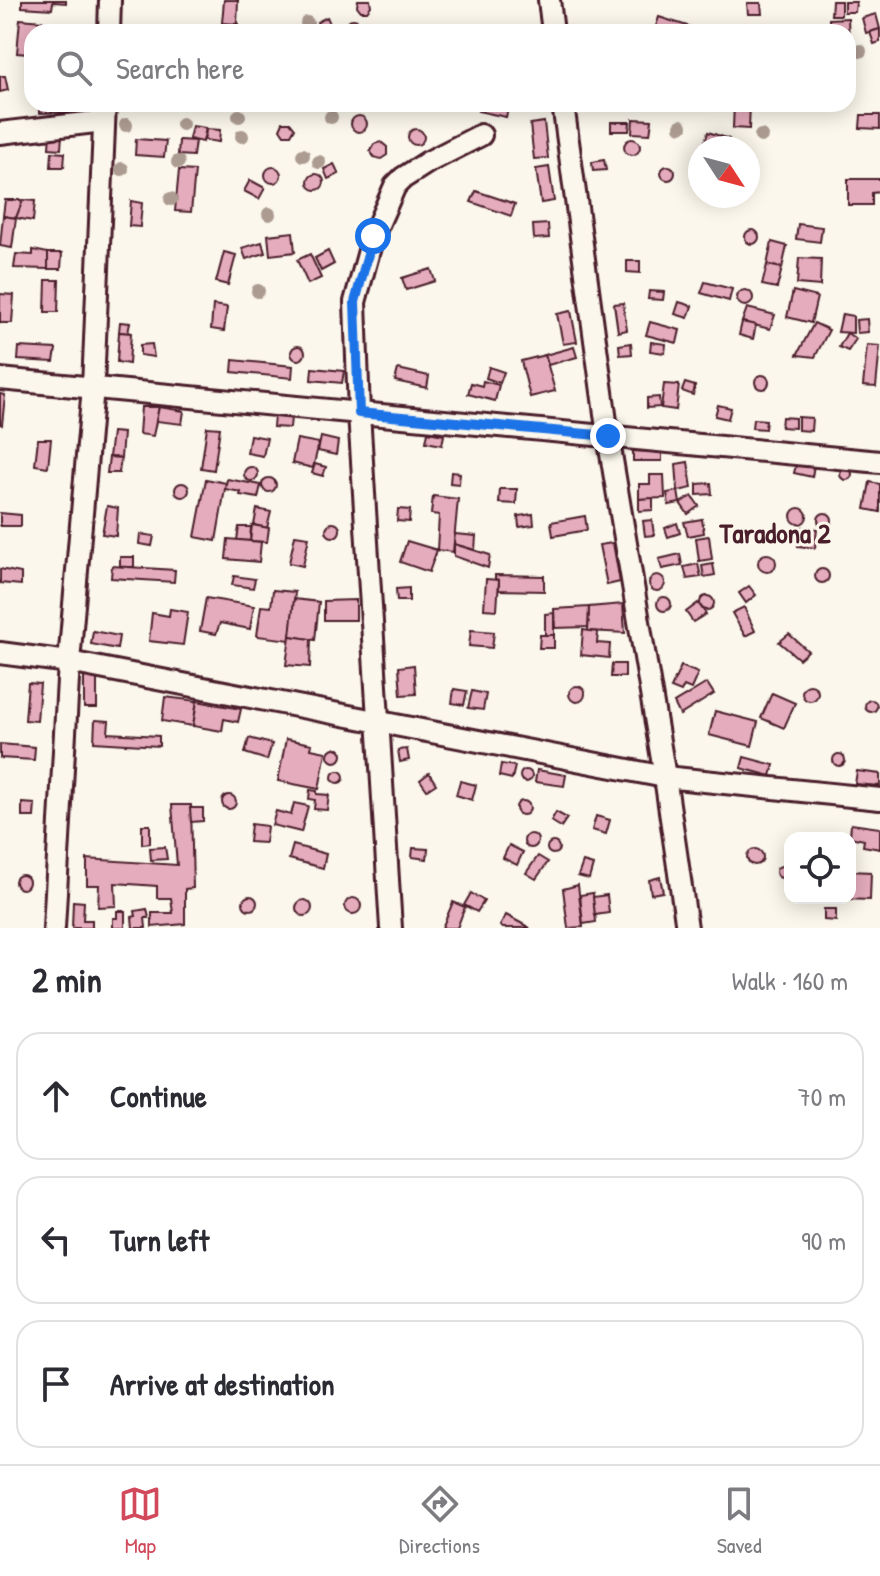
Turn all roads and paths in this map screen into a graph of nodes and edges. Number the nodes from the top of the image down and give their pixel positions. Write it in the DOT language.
graph roads {
  1 [pos="110,0"];
  2 [pos="549,0"];
  3 [pos="109,24"];
  4 [pos="552,24"];
  5 [pos="564,112"];
  6 [pos="105,113"];
  7 [pos="0,133"];
  8 [pos="481,135"];
  9 [pos="0,379"];
  10 [pos="93,387"];
  11 [pos="359,413"];
  12 [pos="608,436"];
  13 [pos="880,462"];
  14 [pos="0,653"];
  15 [pos="69,662"];
  16 [pos="378,721"];
  17 [pos="665,777"];
  18 [pos="880,799"];
  19 [pos="54,928"];
  20 [pos="391,928"];
  21 [pos="687,928"];
  1 -- 3 [label="street"];
  2 -- 4 [label="street"];
  5 -- 12 [label="street"];
  6 -- 7 [label="street"];
  6 -- 10 [label="street"];
  8 -- 11 [label="street"];
  9 -- 10 [label="street"];
  10 -- 11 [label="street"];
  10 -- 15 [label="street"];
  11 -- 12 [label="street"];
  11 -- 16 [label="street"];
  12 -- 13 [label="street"];
  12 -- 17 [label="street"];
  14 -- 15 [label="street"];
  15 -- 16 [label="street"];
  15 -- 19 [label="street"];
  16 -- 17 [label="street"];
  16 -- 20 [label="street"];
  17 -- 18 [label="street"];
  17 -- 21 [label="street"];
}
